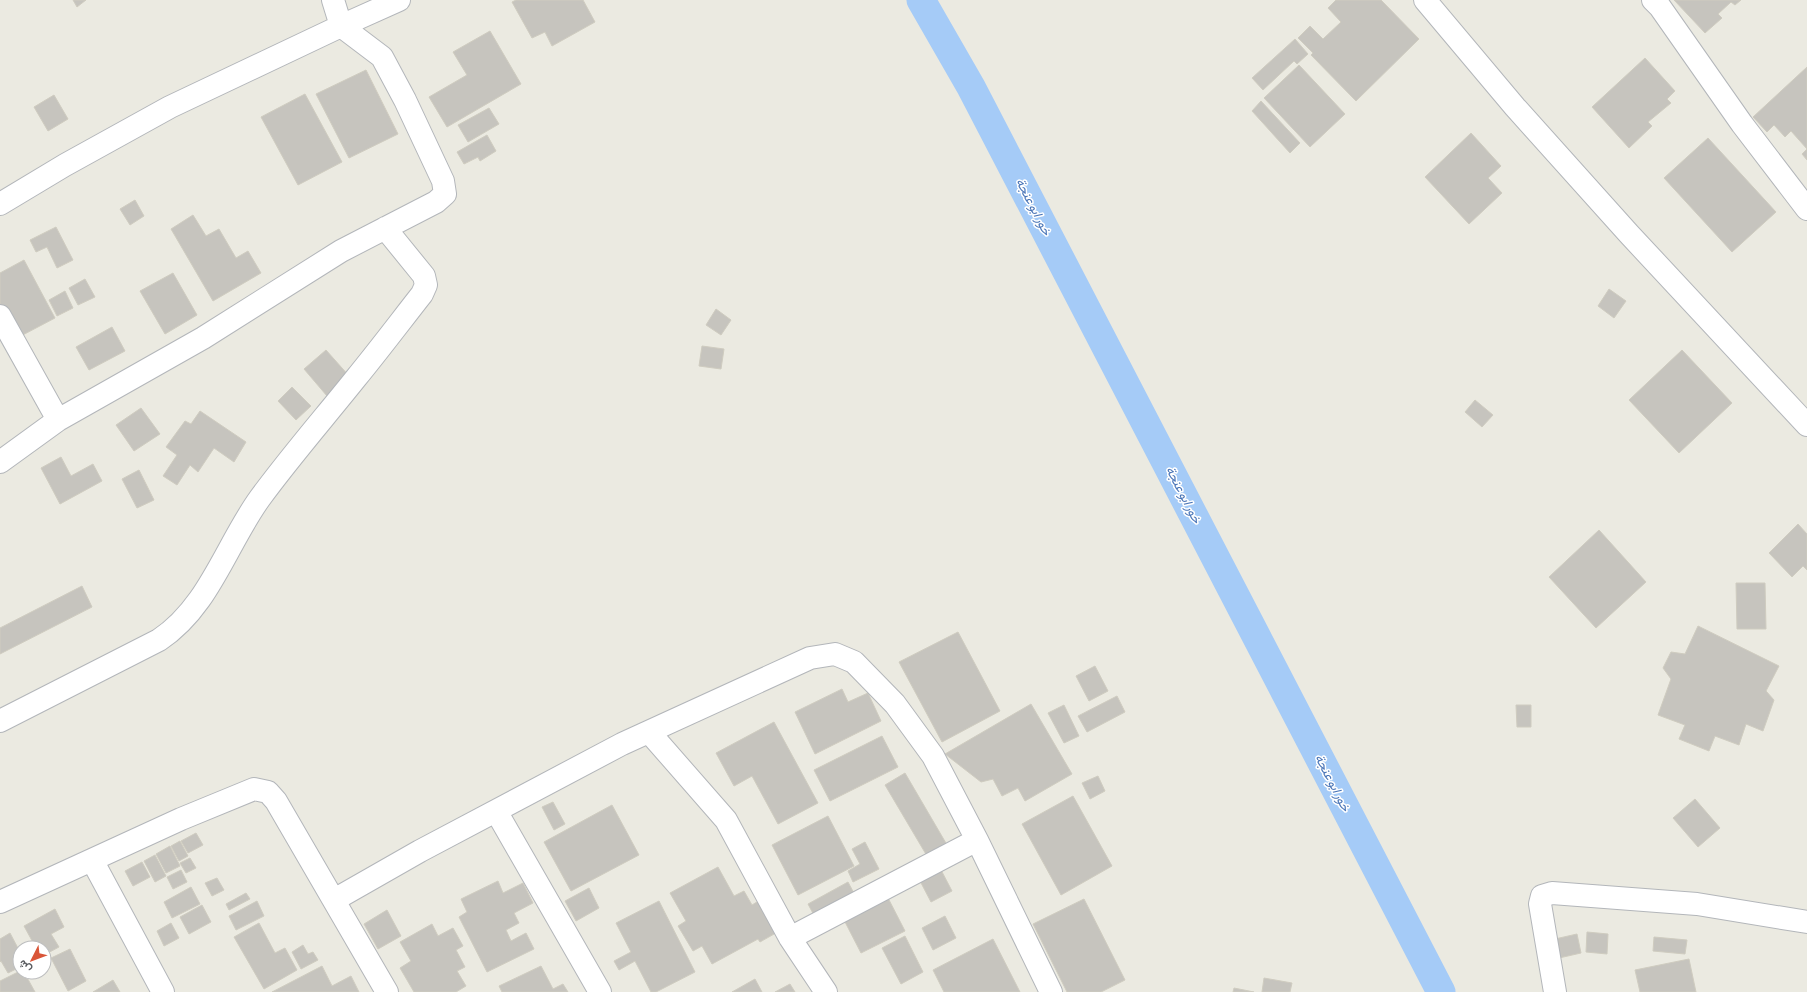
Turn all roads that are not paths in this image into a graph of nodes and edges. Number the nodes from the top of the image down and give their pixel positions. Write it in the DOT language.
graph roads {
  1 [pos="333,0"];
  2 [pos="399,0"];
  3 [pos="1425,0"];
  4 [pos="1653,0"];
  5 [pos="341,26"];
  6 [pos="0,204"];
  7 [pos="1806,207"];
  8 [pos="385,228"];
  9 [pos="0,316"];
  10 [pos="58,420"];
  11 [pos="1807,425"];
  12 [pos="0,462"];
  13 [pos="0,721"];
  14 [pos="649,732"];
  15 [pos="496,811"];
  16 [pos="977,840"];
  17 [pos="92,860"];
  18 [pos="334,900"];
  19 [pos="0,902"];
  20 [pos="1807,922"];
  21 [pos="790,938"];
  22 [pos="163,992"];
  23 [pos="387,992"];
  24 [pos="600,992"];
  25 [pos="826,992"];
  26 [pos="1051,992"];
  27 [pos="1555,992"];
  1 -- 5 [label="street"];
  2 -- 5 [label="street"];
  3 -- 11 [label="street"];
  4 -- 7 [label="street"];
  5 -- 6 [label="street"];
  5 -- 8 [label="street"];
  8 -- 10 [label="street"];
  8 -- 13 [label="street"];
  9 -- 10 [label="street"];
  10 -- 12 [label="street"];
  14 -- 15 [label="street"];
  14 -- 16 [label="street"];
  14 -- 21 [label="street"];
  15 -- 18 [label="street"];
  15 -- 24 [label="street"];
  16 -- 21 [label="street"];
  16 -- 26 [label="street"];
  17 -- 18 [label="street"];
  17 -- 19 [label="street"];
  17 -- 22 [label="street"];
  18 -- 23 [label="street"];
  20 -- 27 [label="street"];
  21 -- 25 [label="street"];
}
